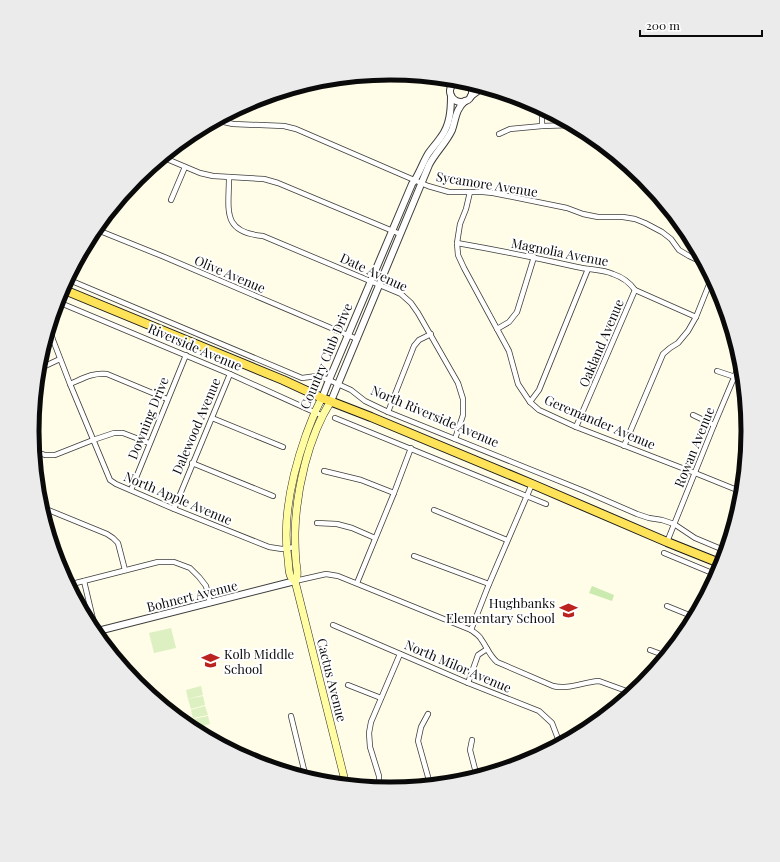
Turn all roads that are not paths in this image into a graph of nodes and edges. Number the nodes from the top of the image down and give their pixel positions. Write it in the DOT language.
graph roads {
  1 [pos="452,86"];
  2 [pos="472,90"];
  3 [pos="476,91"];
  4 [pos="451,96"];
  5 [pos="471,96"];
  6 [pos="465,101"];
  7 [pos="542,115"];
  8 [pos="224,122"];
  9 [pos="563,125"];
  10 [pos="542,126"];
  11 [pos="499,134"];
  12 [pos="168,159"];
  13 [pos="185,166"];
  14 [pos="229,177"];
  15 [pos="415,180"];
  16 [pos="422,183"];
  17 [pos="470,192"];
  18 [pos="171,200"];
  19 [pos="392,231"];
  20 [pos="101,232"];
  21 [pos="400,234"];
  22 [pos="457,243"];
  23 [pos="534,257"];
  24 [pos="696,259"];
  25 [pos="588,269"];
  26 [pos="73,281"];
  27 [pos="370,281"];
  28 [pos="379,285"];
  29 [pos="709,285"];
  30 [pos="635,290"];
  31 [pos="68,292"];
  32 [pos="63,304"];
  33 [pos="696,317"];
  34 [pos="497,329"];
  35 [pos="431,334"];
  36 [pos="348,336"];
  37 [pos="52,337"];
  38 [pos="357,339"];
  39 [pos="186,355"];
  40 [pos="60,359"];
  41 [pos="45,366"];
  42 [pos="717,371"];
  43 [pos="230,374"];
  44 [pos="735,377"];
  45 [pos="329,380"];
  46 [pos="70,384"];
  47 [pos="339,384"];
  48 [pos="322,398"];
  49 [pos="168,399"];
  50 [pos="331,402"];
  51 [pos="530,402"];
  52 [pos="315,412"];
  53 [pos="388,412"];
  54 [pos="693,415"];
  55 [pos="212,418"];
  56 [pos="335,418"];
  57 [pos="322,419"];
  58 [pos="714,425"];
  59 [pos="576,427"];
  60 [pos="455,439"];
  61 [pos="93,440"];
  62 [pos="149,444"];
  63 [pos="624,446"];
  64 [pos="283,447"];
  65 [pos="411,448"];
  66 [pos="40,453"];
  67 [pos="192,463"];
  68 [pos="324,471"];
  69 [pos="695,473"];
  70 [pos="532,484"];
  71 [pos="736,489"];
  72 [pos="131,490"];
  73 [pos="394,493"];
  74 [pos="273,496"];
  75 [pos="526,496"];
  76 [pos="546,504"];
  77 [pos="174,509"];
  78 [pos="48,510"];
  79 [pos="434,510"];
  80 [pos="316,523"];
  81 [pos="674,524"];
  82 [pos="375,538"];
  83 [pos="508,540"];
  84 [pos="667,542"];
  85 [pos="295,548"];
  86 [pos="286,549"];
  87 [pos="720,549"];
  88 [pos="664,553"];
  89 [pos="414,556"];
  90 [pos="715,561"];
  91 [pos="126,570"];
  92 [pos="711,572"];
  93 [pos="84,581"];
  94 [pos="295,581"];
  95 [pos="357,583"];
  96 [pos="74,584"];
  97 [pos="489,584"];
  98 [pos="210,603"];
  99 [pos="667,606"];
  100 [pos="91,615"];
  101 [pos="689,615"];
  102 [pos="332,625"];
  103 [pos="101,630"];
  104 [pos="471,630"];
  105 [pos="487,649"];
  106 [pos="650,650"];
  107 [pos="400,654"];
  108 [pos="661,654"];
  109 [pos="468,683"];
  110 [pos="348,685"];
  111 [pos="625,691"];
  112 [pos="381,698"];
  113 [pos="428,714"];
  114 [pos="291,716"];
  115 [pos="558,739"];
  116 [pos="472,740"];
  117 [pos="304,771"];
  118 [pos="476,771"];
  119 [pos="345,779"];
  120 [pos="429,780"];
  121 [pos="378,781"];
  1 -- 4 [label="street"];
  2 -- 5 [label="street"];
  3 -- 5 [label="street"];
  4 -- 6 [label="street"];
  4 -- 15 [label="street, Country Club Drive"];
  5 -- 6 [label="street"];
  6 -- 16 [label="street, Country Club Drive"];
  7 -- 10 [label="street"];
  8 -- 15 [label="street, Sycamore Avenue"];
  9 -- 10 [label="street"];
  10 -- 11 [label="street"];
  12 -- 13 [label="street"];
  13 -- 14 [label="street"];
  13 -- 18 [label="street"];
  14 -- 19 [label="street"];
  14 -- 27 [label="street, Date Avenue"];
  15 -- 16 [label="street, Sycamore Avenue"];
  15 -- 19 [label="street, Country Club Drive"];
  16 -- 17 [label="street, Sycamore Avenue"];
  16 -- 21 [label="street, Country Club Drive"];
  17 -- 22 [label="street, Geremander Avenue"];
  17 -- 24 [label="street, Sycamore Avenue"];
  19 -- 21 [label="street"];
  19 -- 27 [label="street, Country Club Drive"];
  20 -- 36 [label="street, Olive Avenue"];
  21 -- 28 [label="street, Country Club Drive"];
  22 -- 23 [label="street, Magnolia Avenue"];
  22 -- 34 [label="street, Geremander Avenue"];
  23 -- 25 [label="street, Magnolia Avenue"];
  23 -- 34 [label="street"];
  25 -- 30 [label="street, Magnolia Avenue"];
  25 -- 51 [label="street"];
  26 -- 45 [label="street, North Riverside Avenue"];
  27 -- 28 [label="street, Date Avenue"];
  27 -- 36 [label="street, Country Club Drive"];
  28 -- 35 [label="street, Date Avenue"];
  28 -- 38 [label="street, Country Club Drive"];
  29 -- 33 [label="street"];
  30 -- 33 [label="street, Magnolia Avenue"];
  30 -- 59 [label="street, Oakland Avenue"];
  31 -- 48 [label="main road, North Riverside Avenue"];
  32 -- 39 [label="street, Riverside Avenue"];
  33 -- 63 [label="street"];
  34 -- 51 [label="street, Geremander Avenue"];
  35 -- 53 [label="street"];
  35 -- 60 [label="street, Date Avenue"];
  36 -- 38 [label="street, Olive Avenue"];
  36 -- 45 [label="street, Country Club Drive"];
  37 -- 40 [label="street, North Apple Avenue"];
  38 -- 47 [label="street, Country Club Drive"];
  39 -- 43 [label="street, Riverside Avenue"];
  39 -- 49 [label="street, Downing Drive"];
  40 -- 41 [label="street"];
  40 -- 46 [label="street, North Apple Avenue"];
  42 -- 44 [label="street"];
  43 -- 52 [label="street, Riverside Avenue"];
  43 -- 55 [label="street, Dalewood Avenue"];
  44 -- 58 [label="street, Rowan Avenue"];
  45 -- 47 [label="street, North Riverside Avenue"];
  45 -- 48 [label="street, Country Club Drive"];
  46 -- 49 [label="street"];
  46 -- 61 [label="street, North Apple Avenue"];
  47 -- 50 [label="street, Country Club Drive"];
  47 -- 53 [label="street, North Riverside Avenue"];
  48 -- 50 [label="main road, North Riverside Avenue"];
  48 -- 52 [label="main road, Country Club Drive"];
  49 -- 62 [label="street, Downing Drive"];
  50 -- 57 [label="main road, Country Club Drive"];
  50 -- 70 [label="main road, North Riverside Avenue"];
  51 -- 59 [label="street, Geremander Avenue"];
  52 -- 57 [label="street, Riverside Avenue"];
  52 -- 86 [label="main road, Country Club Drive"];
  53 -- 60 [label="street, North Riverside Avenue"];
  54 -- 58 [label="street"];
  55 -- 64 [label="street"];
  55 -- 67 [label="street, Dalewood Avenue"];
  56 -- 65 [label="street"];
  57 -- 85 [label="main road, Country Club Drive"];
  58 -- 69 [label="street, Rowan Avenue"];
  59 -- 63 [label="street, Geremander Avenue"];
  60 -- 81 [label="street, North Riverside Avenue"];
  61 -- 62 [label="street"];
  61 -- 66 [label="street"];
  61 -- 72 [label="street, North Apple Avenue"];
  62 -- 72 [label="street, Downing Drive"];
  63 -- 69 [label="street, Geremander Avenue"];
  65 -- 73 [label="street"];
  65 -- 75 [label="street"];
  67 -- 74 [label="street"];
  67 -- 77 [label="street, Dalewood Avenue"];
  68 -- 73 [label="street"];
  69 -- 71 [label="street, Geremander Avenue"];
  69 -- 81 [label="street, Rowan Avenue"];
  70 -- 75 [label="street"];
  70 -- 84 [label="main road, North Riverside Avenue"];
  72 -- 77 [label="street, North Apple Avenue"];
  73 -- 82 [label="street"];
  75 -- 76 [label="street"];
  75 -- 83 [label="street"];
  77 -- 86 [label="street, North Apple Avenue"];
  78 -- 91 [label="street"];
  79 -- 83 [label="street"];
  80 -- 82 [label="street"];
  81 -- 84 [label="street, Rowan Avenue"];
  81 -- 87 [label="street, North Riverside Avenue"];
  82 -- 95 [label="street"];
  83 -- 97 [label="street"];
  84 -- 90 [label="main road, North Riverside Avenue"];
  85 -- 86 [label="street, North Apple Avenue"];
  85 -- 94 [label="main road, Country Club Drive"];
  86 -- 94 [label="main road, Country Club Drive"];
  88 -- 92 [label="street"];
  89 -- 97 [label="street"];
  91 -- 93 [label="street"];
  91 -- 98 [label="street"];
  93 -- 96 [label="street"];
  93 -- 100 [label="street"];
  94 -- 95 [label="street"];
  94 -- 98 [label="street, Bohnert Avenue"];
  94 -- 119 [label="main road, Cactus Avenue"];
  95 -- 104 [label="street"];
  97 -- 104 [label="street"];
  98 -- 103 [label="street, Bohnert Avenue"];
  99 -- 101 [label="street"];
  102 -- 107 [label="street, North Milor Avenue"];
  104 -- 105 [label="street"];
  105 -- 109 [label="street"];
  105 -- 111 [label="street"];
  106 -- 108 [label="street"];
  107 -- 109 [label="street, North Milor Avenue"];
  107 -- 112 [label="street"];
  109 -- 115 [label="street, North Milor Avenue"];
  110 -- 112 [label="street"];
  112 -- 121 [label="street"];
  113 -- 120 [label="street"];
  114 -- 117 [label="street"];
  116 -- 118 [label="street"];
}
